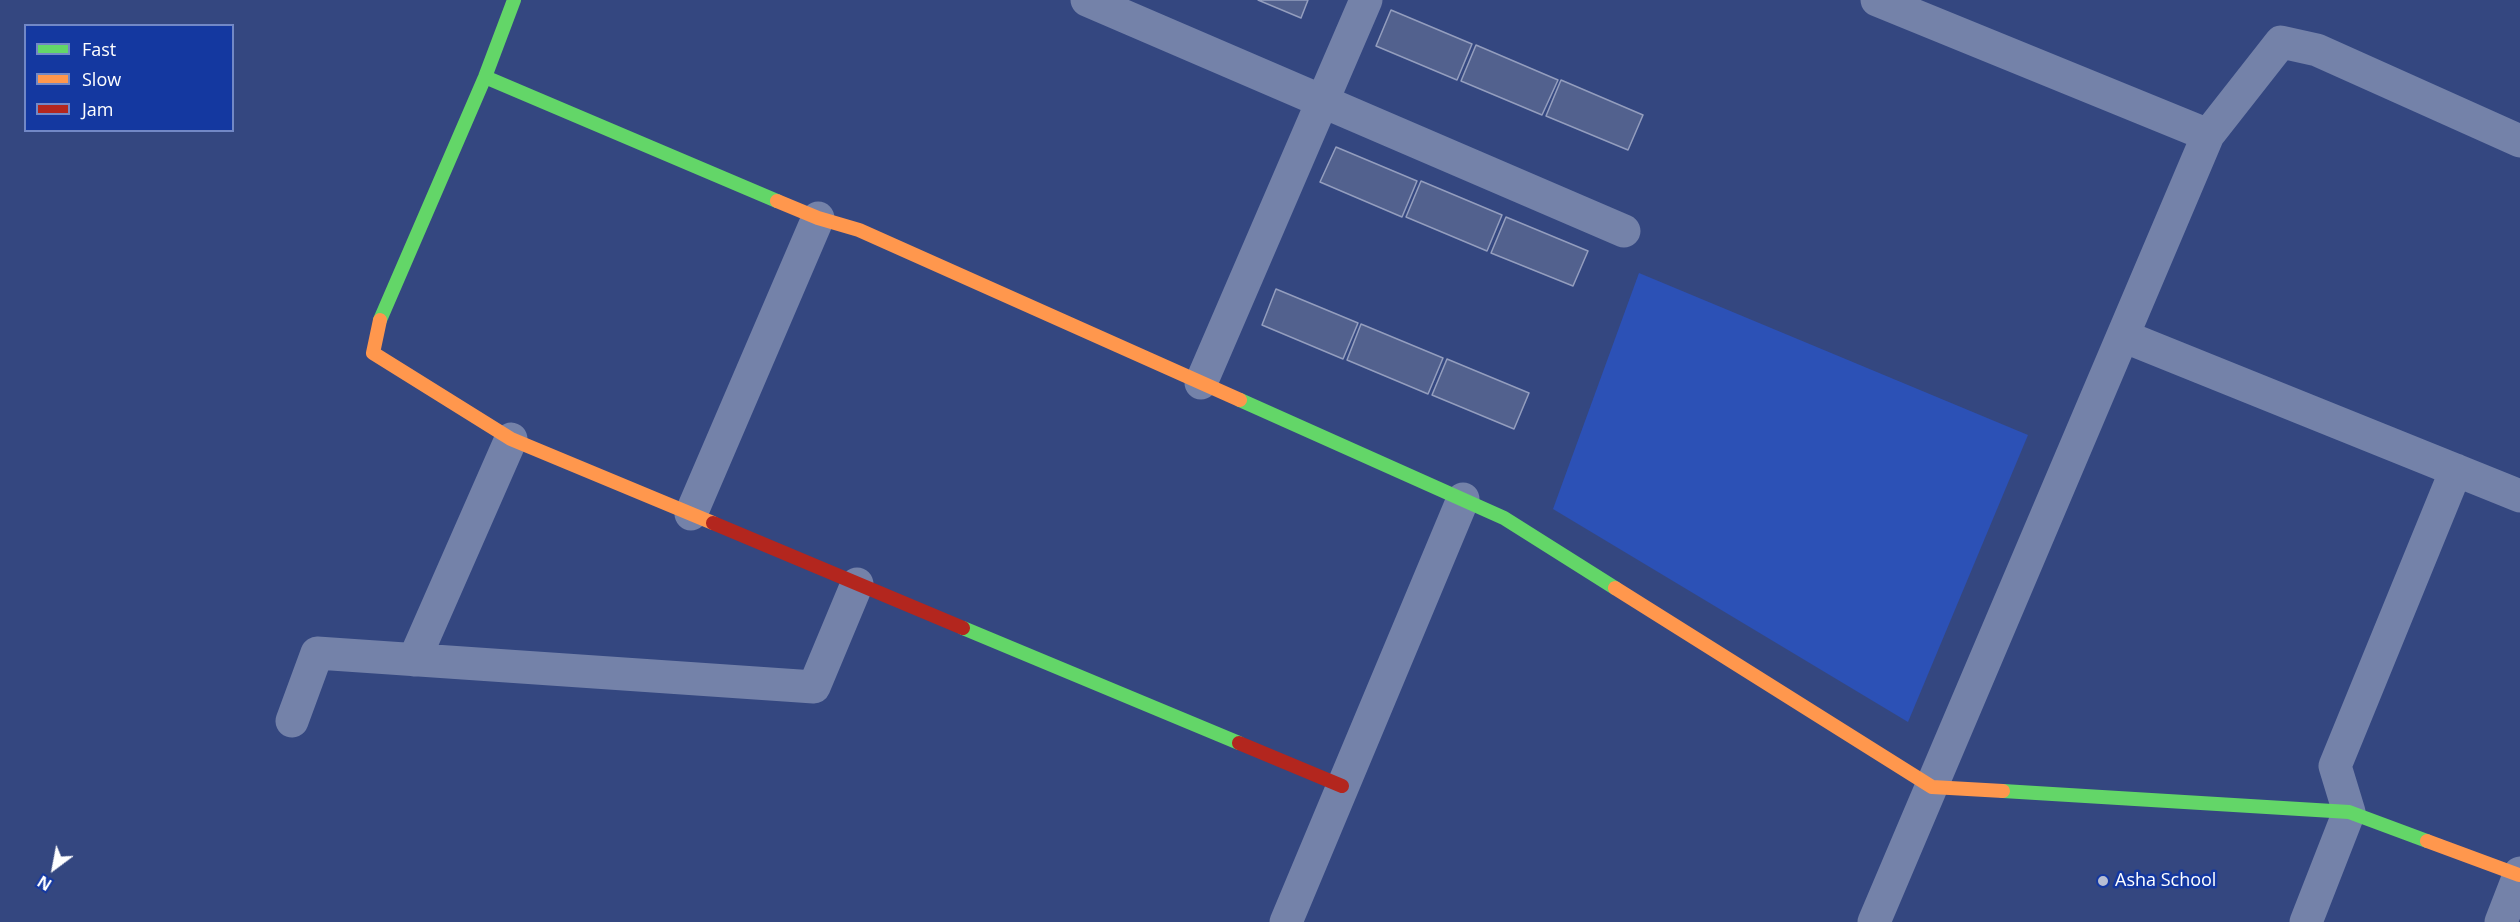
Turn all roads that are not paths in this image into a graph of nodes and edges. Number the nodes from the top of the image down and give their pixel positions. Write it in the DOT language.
graph roads {
  1 [pos="514,0"];
  2 [pos="1087,0"];
  3 [pos="1366,0"];
  4 [pos="1877,0"];
  5 [pos="485,77"];
  6 [pos="1322,101"];
  7 [pos="2208,135"];
  8 [pos="2520,141"];
  9 [pos="818,218"];
  10 [pos="1624,231"];
  11 [pos="2123,336"];
  12 [pos="1201,383"];
  13 [pos="511,439"];
  14 [pos="2456,470"];
  15 [pos="2520,496"];
  16 [pos="1463,499"];
  17 [pos="691,514"];
  18 [pos="857,584"];
  19 [pos="414,660"];
  20 [pos="292,721"];
  21 [pos="1342,786"];
  22 [pos="1932,787"];
  23 [pos="2349,812"];
  24 [pos="2520,874"];
  25 [pos="1286,922"];
  26 [pos="1874,922"];
  27 [pos="2306,922"];
  28 [pos="2501,922"];
  1 -- 5 [label="street"];
  2 -- 6 [label="street"];
  3 -- 6 [label="street"];
  4 -- 7 [label="street"];
  5 -- 9 [label="street"];
  5 -- 13 [label="street"];
  6 -- 10 [label="street"];
  6 -- 12 [label="street"];
  7 -- 8 [label="street"];
  7 -- 11 [label="street"];
  9 -- 12 [label="street"];
  9 -- 17 [label="street"];
  11 -- 14 [label="street"];
  11 -- 22 [label="street"];
  12 -- 16 [label="street"];
  13 -- 17 [label="street"];
  13 -- 19 [label="street"];
  14 -- 15 [label="street"];
  14 -- 23 [label="street"];
  16 -- 21 [label="street"];
  16 -- 22 [label="street"];
  17 -- 18 [label="street"];
  18 -- 19 [label="street"];
  18 -- 21 [label="street"];
  19 -- 20 [label="street"];
  21 -- 25 [label="street"];
  22 -- 23 [label="street"];
  22 -- 26 [label="street"];
  23 -- 24 [label="street"];
  23 -- 27 [label="street"];
  24 -- 28 [label="street"];
}
